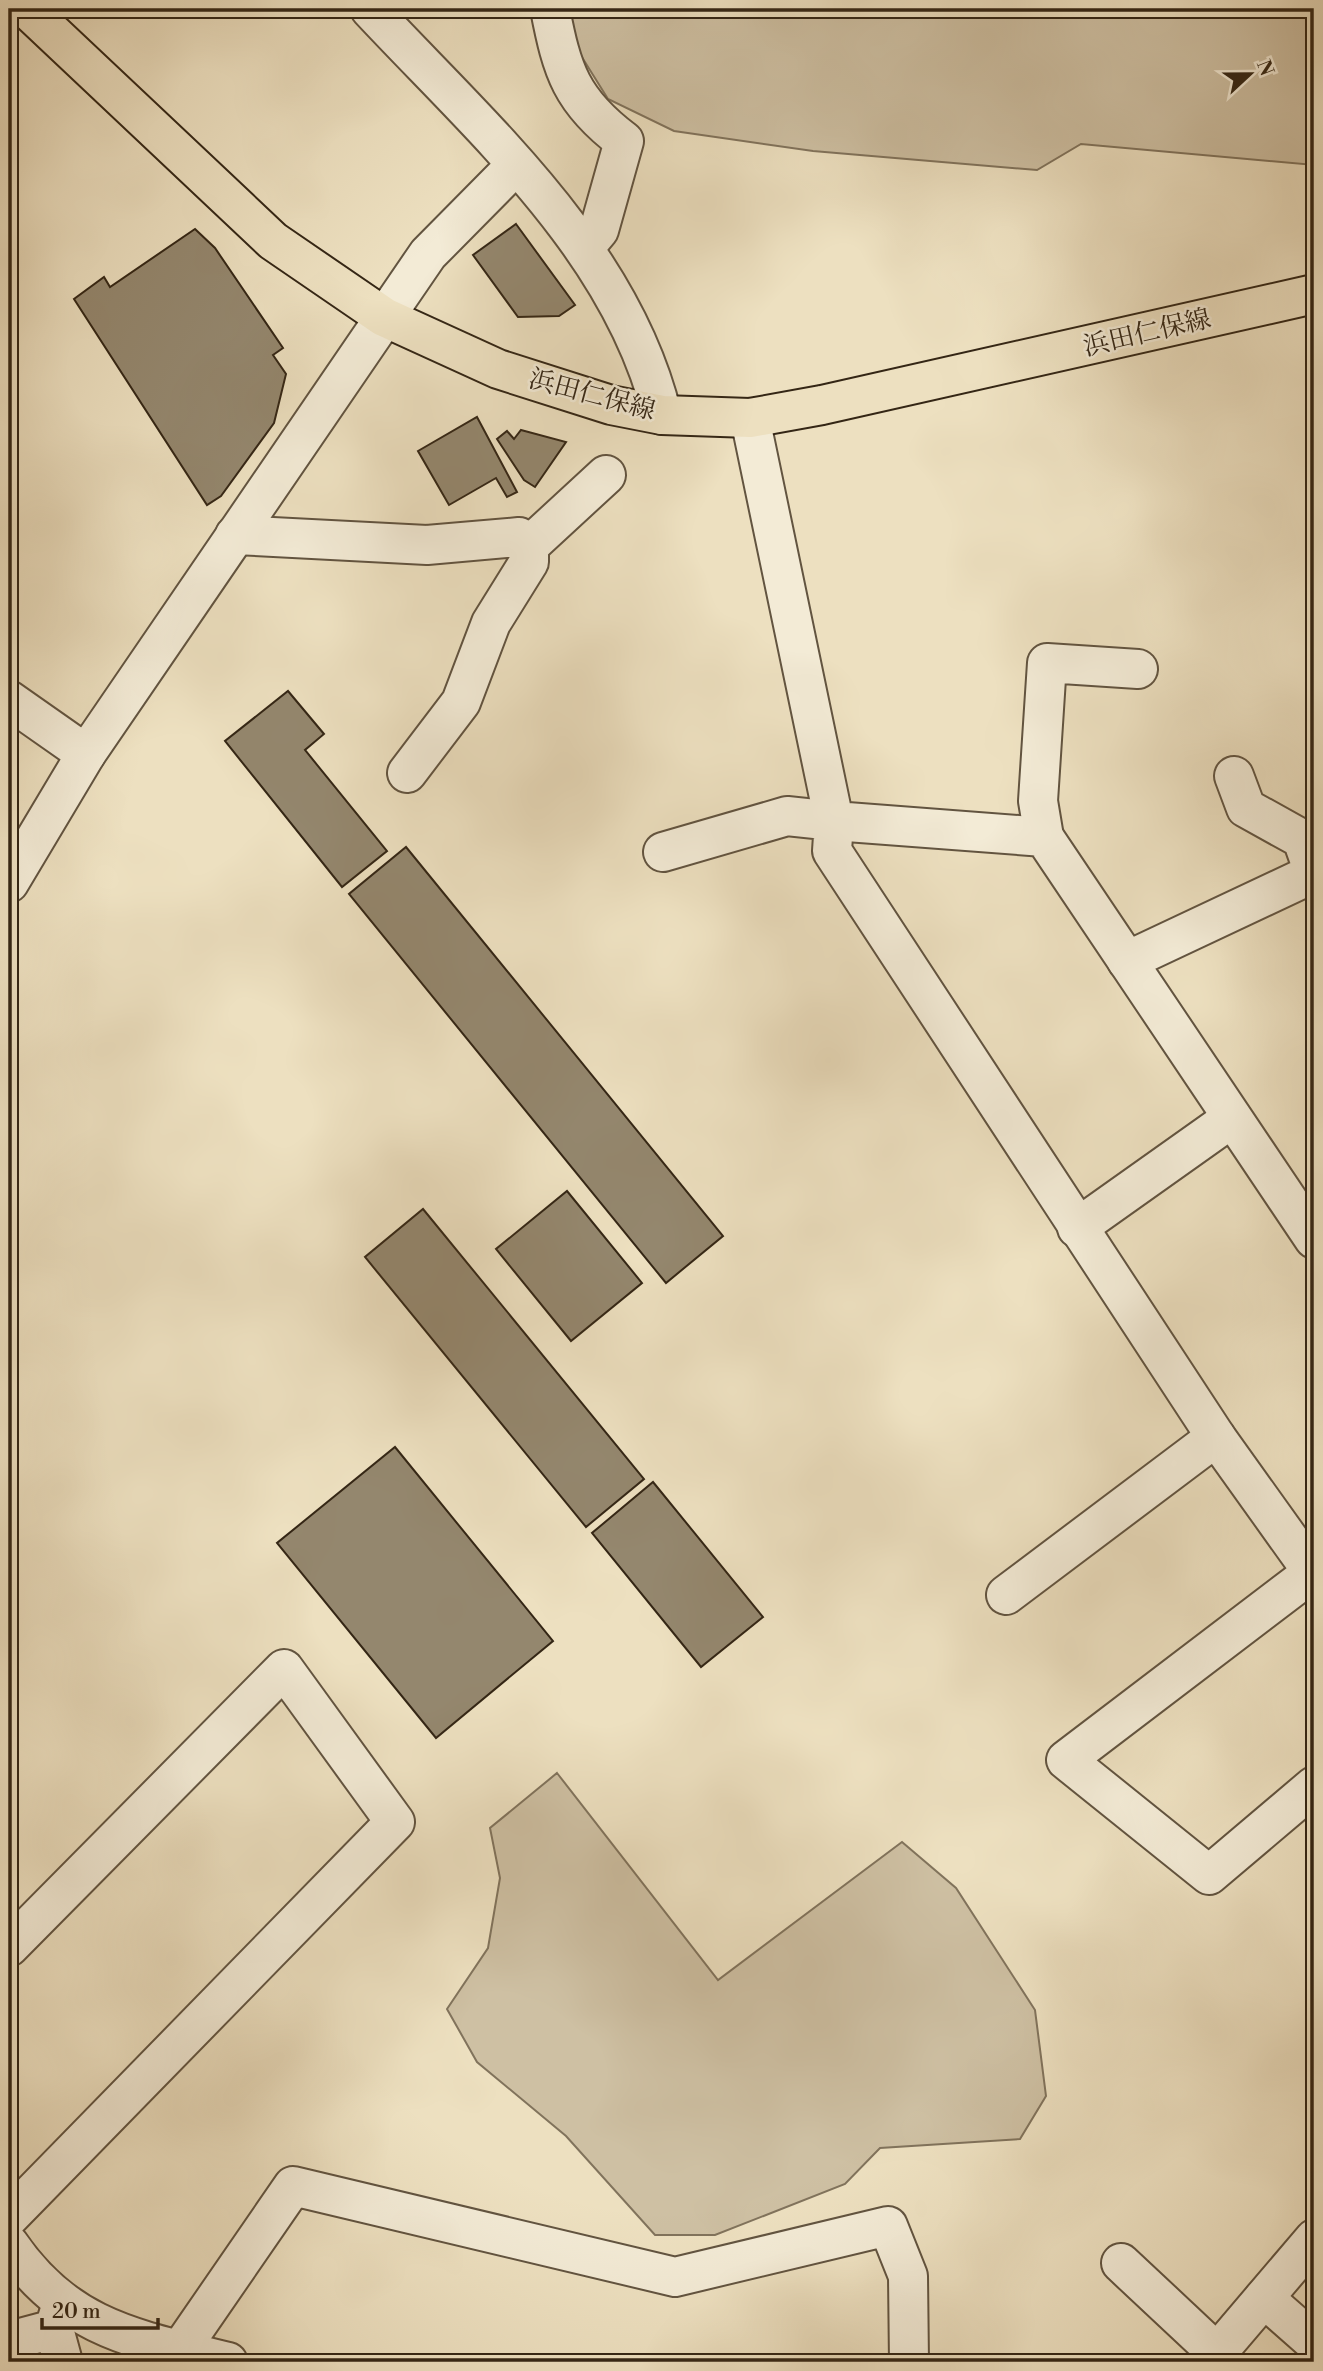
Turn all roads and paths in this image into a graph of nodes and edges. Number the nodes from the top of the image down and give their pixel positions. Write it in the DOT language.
graph roads {
  1 [pos="27,9"];
  2 [pos="370,9"];
  3 [pos="550,9"];
  4 [pos="516,165"];
  5 [pos="584,248"];
  6 [pos="1314,294"];
  7 [pos="384,317"];
  8 [pos="662,415"];
  9 [pos="750,418"];
  10 [pos="606,475"];
  11 [pos="235,535"];
  12 [pos="529,546"];
  13 [pos="1138,669"];
  14 [pos="9,700"];
  15 [pos="86,754"];
  16 [pos="407,773"];
  17 [pos="1234,776"];
  18 [pos="834,821"];
  19 [pos="1044,837"];
  20 [pos="663,852"];
  21 [pos="9,883"];
  22 [pos="1127,961"];
  23 [pos="1232,1118"];
  24 [pos="1077,1228"];
  25 [pos="1314,1239"];
  26 [pos="1216,1437"];
  27 [pos="1313,1573"];
  28 [pos="1006,1595"];
  29 [pos="1314,1786"];
  30 [pos="9,1947"];
  31 [pos="9,2217"];
  32 [pos="1314,2239"];
  33 [pos="9,2244"];
  34 [pos="1121,2263"];
  35 [pos="1264,2298"];
  36 [pos="60,2331"];
  37 [pos="9,2341"];
  38 [pos="1314,2342"];
  39 [pos="180,2350"];
  40 [pos="1214,2358"];
  41 [pos="228,2362"];
  42 [pos="909,2362"];
  1 -- 7 [label="main road, 浜田仁保線"];
  2 -- 4 [label="street"];
  3 -- 5 [label="street"];
  4 -- 5 [label="street"];
  4 -- 7 [label="street"];
  5 -- 8 [label="street"];
  6 -- 9 [label="main road, 浜田仁保線"];
  7 -- 8 [label="main road, 浜田仁保線"];
  7 -- 11 [label="street"];
  8 -- 9 [label="main road, 浜田仁保線"];
  9 -- 18 [label="street"];
  10 -- 12 [label="street"];
  11 -- 12 [label="street"];
  11 -- 15 [label="street"];
  12 -- 16 [label="street"];
  13 -- 19 [label="street"];
  14 -- 15 [label="street"];
  15 -- 21 [label="street"];
  17 -- 22 [label="street"];
  18 -- 19 [label="street"];
  18 -- 20 [label="street"];
  18 -- 24 [label="street"];
  19 -- 22 [label="street"];
  22 -- 23 [label="street"];
  23 -- 24 [label="street"];
  23 -- 25 [label="street"];
  24 -- 26 [label="street"];
  26 -- 27 [label="street"];
  26 -- 28 [label="street"];
  27 -- 29 [label="street"];
  30 -- 31 [label="street"];
  32 -- 35 [label="street"];
  33 -- 36 [label="street"];
  34 -- 40 [label="street"];
  35 -- 38 [label="street"];
  35 -- 40 [label="street"];
  36 -- 37 [label="street"];
  36 -- 39 [label="street"];
  39 -- 41 [label="street"];
  39 -- 42 [label="street"];
}
